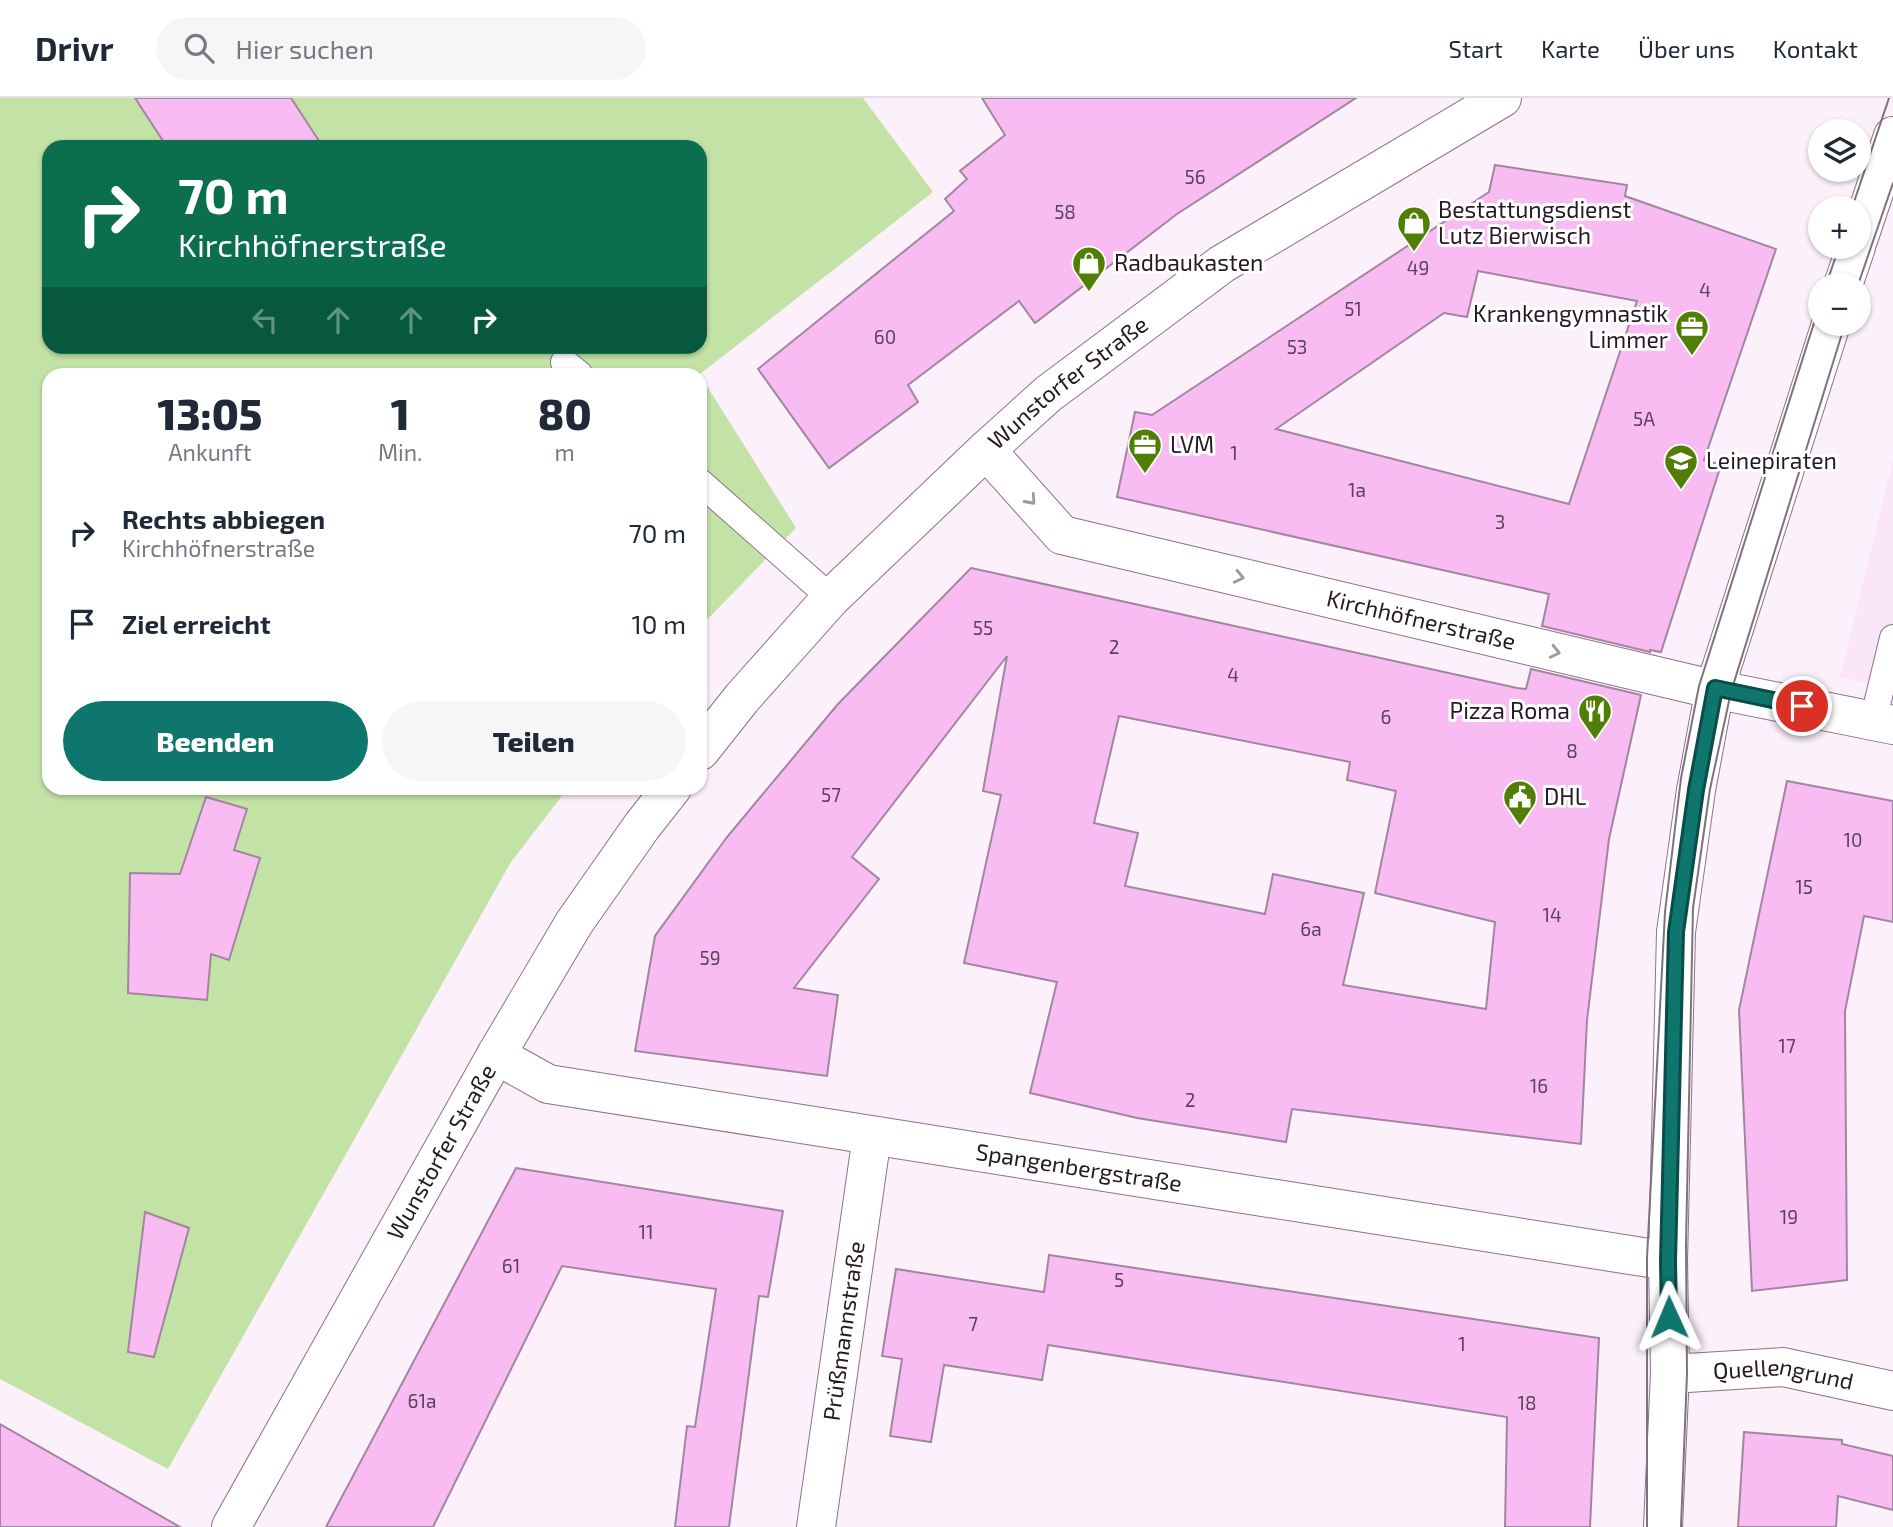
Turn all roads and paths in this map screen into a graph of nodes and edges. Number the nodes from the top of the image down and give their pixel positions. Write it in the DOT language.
graph roads {
  1 [pos="1502,98"];
  2 [pos="1893,136"];
  3 [pos="1871,201"];
  4 [pos="1827,336"];
  5 [pos="986,450"];
  6 [pos="707,488"];
  7 [pos="831,598"];
  8 [pos="1893,638"];
  9 [pos="1715,688"];
  10 [pos="1883,723"];
  11 [pos="707,742"];
  12 [pos="666,795"];
  13 [pos="496,1055"];
  14 [pos="872,1136"];
  15 [pos="1668,1261"];
  16 [pos="1670,1372"];
  17 [pos="1893,1391"];
  18 [pos="231,1527"];
  19 [pos="816,1527"];
  20 [pos="1663,1527"];
  1 -- 5 [label="street, Wunstorfer Straße"];
  2 -- 3 [label="street"];
  4 -- 9 [label="street"];
  5 -- 7 [label="street, Wunstorfer Straße"];
  5 -- 9 [label="street, Kirchhöfnerstraße, one-way"];
  6 -- 7 [label="lane"];
  7 -- 11 [label="street, Wunstorfer Straße"];
  8 -- 10 [label="lane"];
  9 -- 10 [label="street, Kirchhöfnerstraße"];
  9 -- 15 [label="street"];
  12 -- 13 [label="street, Wunstorfer Straße"];
  13 -- 14 [label="street, Spangenbergstraße"];
  13 -- 18 [label="street, Wunstorfer Straße"];
  14 -- 15 [label="street, Spangenbergstraße"];
  14 -- 19 [label="street, Prüßmannstraße"];
  15 -- 16 [label="street"];
  16 -- 17 [label="street, Quellengrund"];
  16 -- 20 [label="street"];
}
